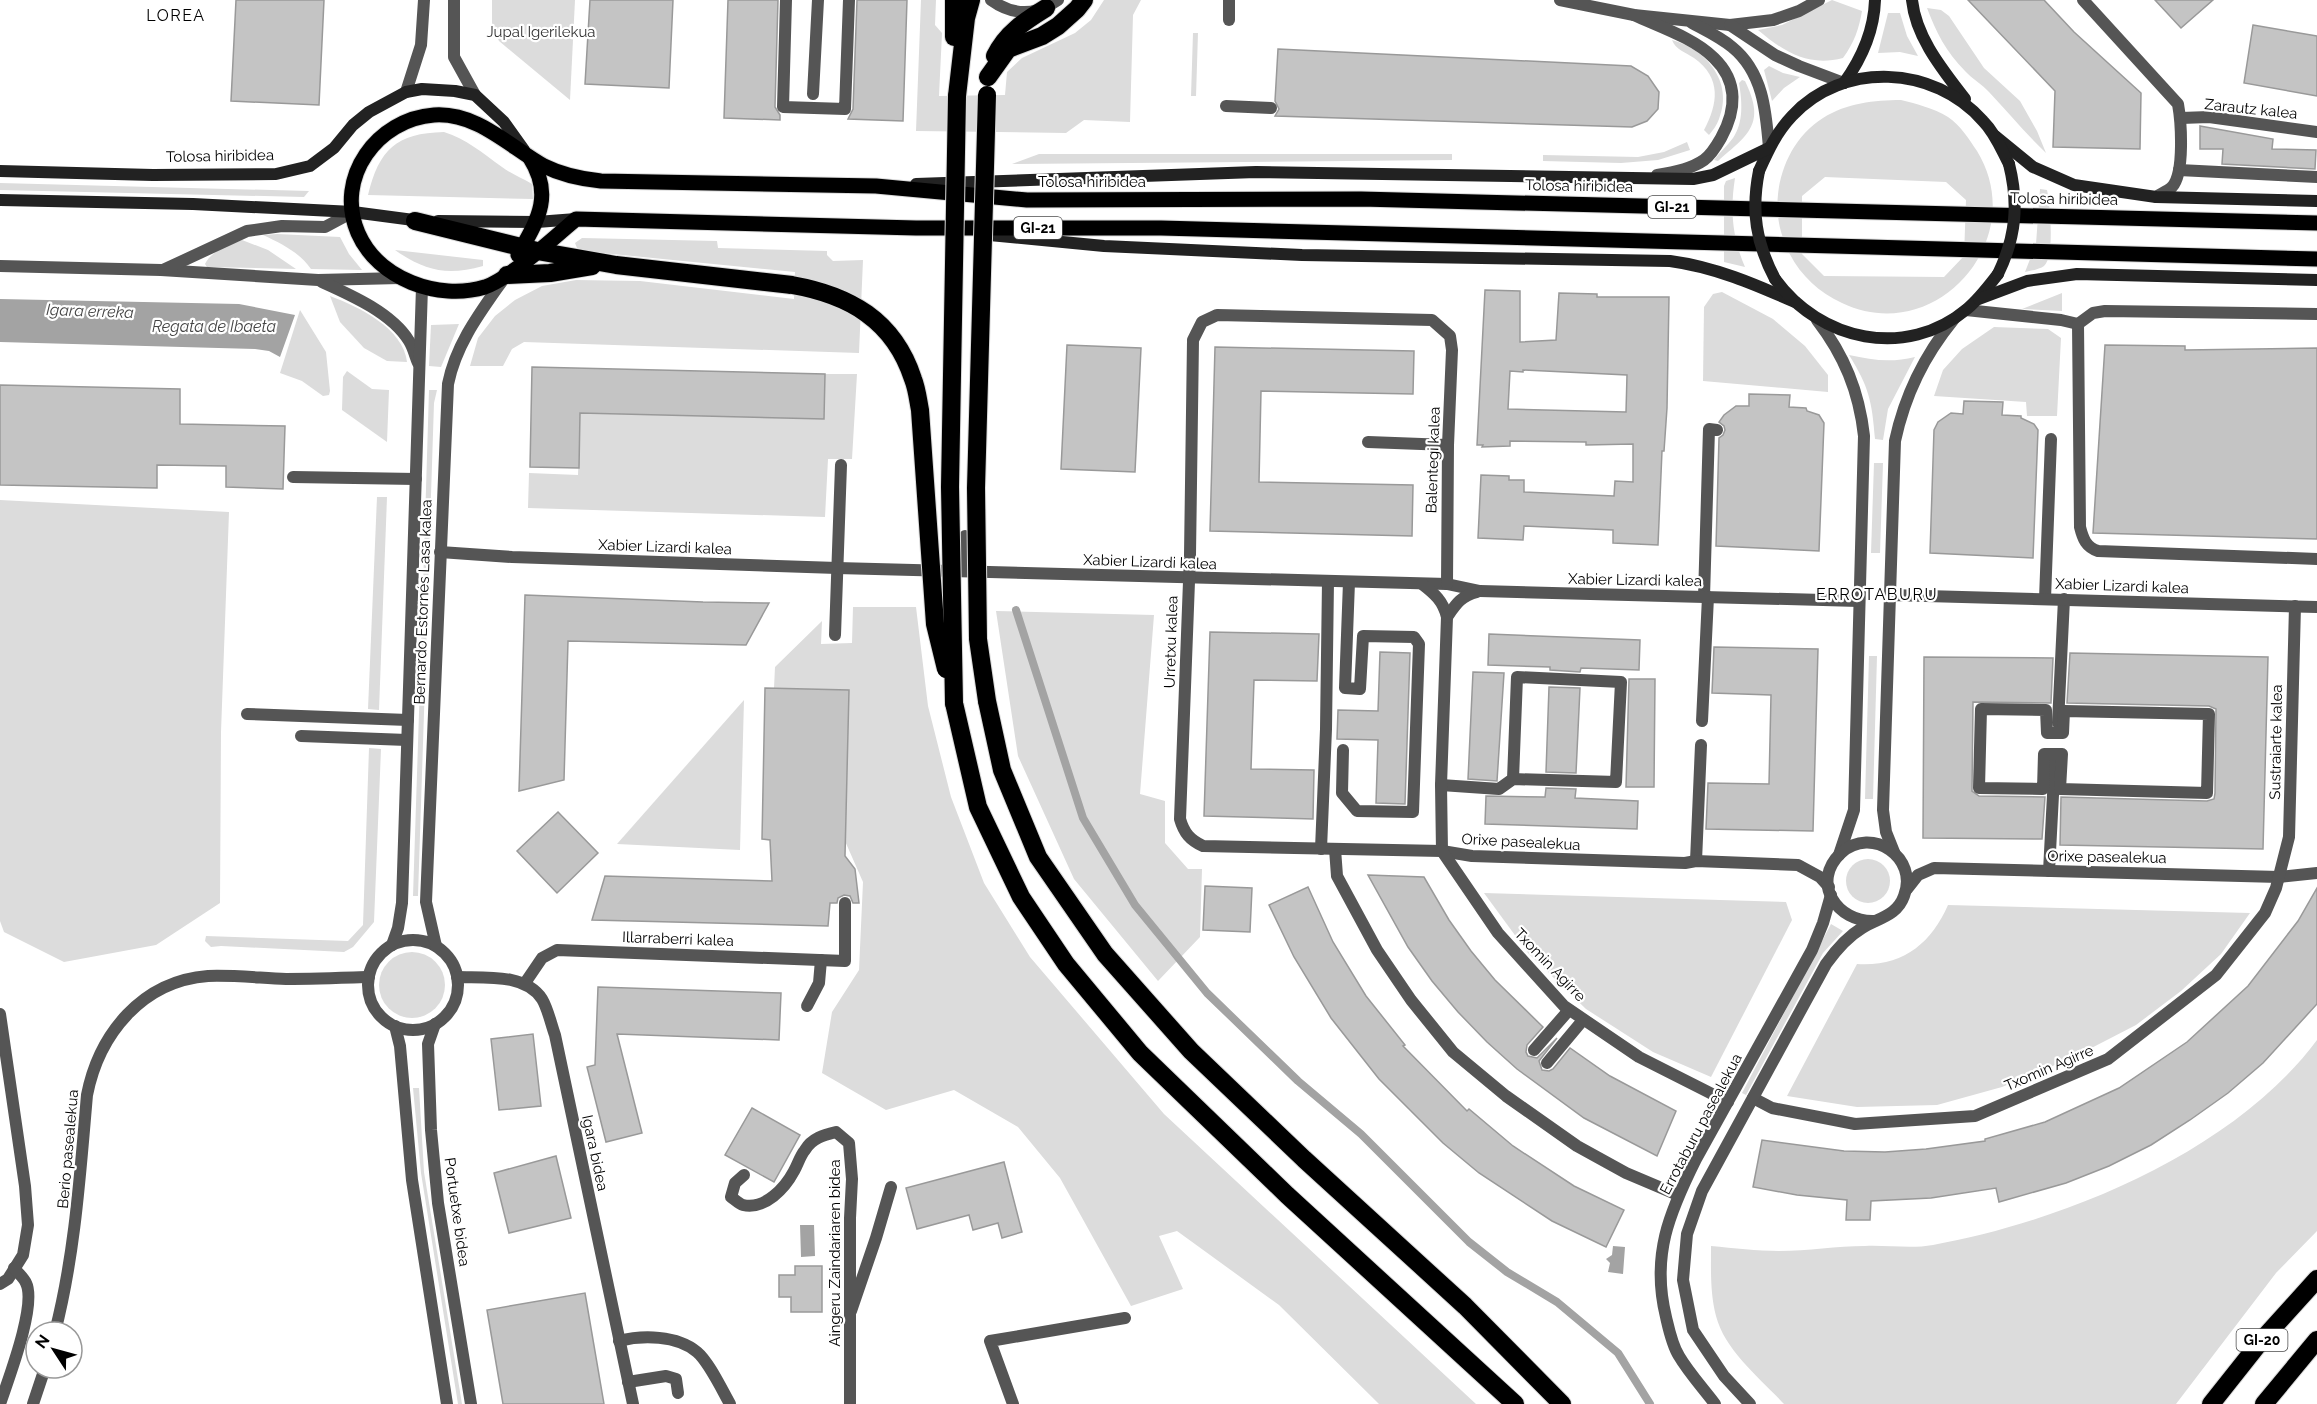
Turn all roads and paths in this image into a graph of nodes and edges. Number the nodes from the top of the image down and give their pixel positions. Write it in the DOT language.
graph roads {
  1 [pos="424,0"];
  2 [pos="454,0"];
  3 [pos="786,0"];
  4 [pos="818,0"];
  5 [pos="849,0"];
  6 [pos="954,0"];
  7 [pos="971,0"];
  8 [pos="992,0"];
  9 [pos="1084,0"];
  10 [pos="1229,0"];
  11 [pos="1560,0"];
  12 [pos="1819,0"];
  13 [pos="1875,0"];
  14 [pos="1912,0"];
  15 [pos="2083,0"];
  16 [pos="1052,4"];
  17 [pos="1634,15"];
  18 [pos="1229,20"];
  19 [pos="1688,20"];
  20 [pos="1730,25"];
  21 [pos="1844,83"];
  22 [pos="987,86"];
  23 [pos="406,92"];
  24 [pos="813,94"];
  25 [pos="475,95"];
  26 [pos="957,96"];
  27 [pos="1226,106"];
  28 [pos="1271,108"];
  29 [pos="1973,110"];
  30 [pos="2181,118"];
  31 [pos="2317,132"];
  32 [pos="1995,136"];
  33 [pos="1769,148"];
  34 [pos="528,156"];
  35 [pos="2179,170"];
  36 [pos="0,171"];
  37 [pos="2317,177"];
  38 [pos="1630,179"];
  39 [pos="876,186"];
  40 [pos="2156,197"];
  41 [pos="0,200"];
  42 [pos="2317,201"];
  43 [pos="352,212"];
  44 [pos="576,219"];
  45 [pos="415,221"];
  46 [pos="537,222"];
  47 [pos="2317,223"];
  48 [pos="916,228"];
  49 [pos="530,249"];
  50 [pos="2317,259"];
  51 [pos="616,265"];
  52 [pos="0,266"];
  53 [pos="162,270"];
  54 [pos="507,275"];
  55 [pos="400,278"];
  56 [pos="2317,279"];
  57 [pos="318,280"];
  58 [pos="422,287"];
  59 [pos="1979,299"];
  60 [pos="1795,302"];
  61 [pos="1966,310"];
  62 [pos="2317,314"];
  63 [pos="1954,319"];
  64 [pos="1817,320"];
  65 [pos="1202,322"];
  66 [pos="2078,324"];
  67 [pos="419,367"];
  68 [pos="1717,430"];
  69 [pos="2051,439"];
  70 [pos="1368,442"];
  71 [pos="1448,445"];
  72 [pos="841,465"];
  73 [pos="292,477"];
  74 [pos="416,479"];
  75 [pos="965,536"];
  76 [pos="440,552"];
  77 [pos="2317,559"];
  78 [pos="837,568"];
  79 [pos="964,571"];
  80 [pos="1189,577"];
  81 [pos="1328,581"];
  82 [pos="1349,582"];
  83 [pos="1422,584"];
  84 [pos="1447,584"];
  85 [pos="1480,591"];
  86 [pos="1890,595"];
  87 [pos="1706,597"];
  88 [pos="2044,599"];
  89 [pos="2064,599"];
  90 [pos="1859,601"];
  91 [pos="2295,606"];
  92 [pos="2317,607"];
  93 [pos="1447,617"];
  94 [pos="835,635"];
  95 [pos="954,703"];
  96 [pos="247,714"];
  97 [pos="408,720"];
  98 [pos="1702,721"];
  99 [pos="2058,727"];
  100 [pos="301,736"];
  101 [pos="407,740"];
  102 [pos="1701,745"];
  103 [pos="1343,750"];
  104 [pos="2055,757"];
  105 [pos="1513,779"];
  106 [pos="1441,785"];
  107 [pos="1979,788"];
  108 [pos="1203,846"];
  109 [pos="1321,849"];
  110 [pos="1335,849"];
  111 [pos="1442,851"];
  112 [pos="1894,852"];
  113 [pos="1839,855"];
  114 [pos="1696,861"];
  115 [pos="2049,871"];
  116 [pos="2317,873"];
  117 [pos="2279,877"];
  118 [pos="1906,890"];
  119 [pos="1830,891"];
  120 [pos="844,903"];
  121 [pos="1875,921"];
  122 [pos="392,945"];
  123 [pos="436,946"];
  124 [pos="821,960"];
  125 [pos="369,977"];
  126 [pos="457,977"];
  127 [pos="525,983"];
  128 [pos="807,1005"];
  129 [pos="1569,1010"];
  130 [pos="0,1014"];
  131 [pos="1583,1020"];
  132 [pos="435,1024"];
  133 [pos="395,1026"];
  134 [pos="1534,1050"];
  135 [pos="1547,1063"];
  136 [pos="1753,1098"];
  137 [pos="1728,1102"];
  138 [pos="744,1175"];
  139 [pos="891,1187"];
  140 [pos="1678,1195"];
  141 [pos="14,1268"];
  142 [pos="2317,1279"];
  143 [pos="0,1284"];
  144 [pos="850,1315"];
  145 [pos="1125,1318"];
  146 [pos="58,1320"];
  147 [pos="2317,1340"];
  148 [pos="620,1341"];
  149 [pos="41,1380"];
  150 [pos="628,1382"];
  151 [pos="678,1393"];
  152 [pos="0,1404"];
  153 [pos="33,1404"];
  154 [pos="447,1404"];
  155 [pos="471,1404"];
  156 [pos="633,1404"];
  157 [pos="730,1404"];
  158 [pos="850,1404"];
  159 [pos="1013,1404"];
  160 [pos="1515,1404"];
  161 [pos="1562,1404"];
  162 [pos="1715,1404"];
  163 [pos="1750,1404"];
  164 [pos="2211,1404"];
  165 [pos="2264,1404"];
  1 -- 23 [label="street"];
  2 -- 25 [label="street"];
  3 -- 5 [label="street"];
  4 -- 24 [label="street"];
  6 -- 26 [label="highway"];
  7 -- 26 [label="highway"];
  8 -- 16 [label="street"];
  9 -- 22 [label="highway"];
  10 -- 18 [label="street"];
  11 -- 17 [label="street"];
  12 -- 20 [label="street"];
  13 -- 21 [label="main road"];
  14 -- 29 [label="main road"];
  15 -- 30 [label="street"];
  16 -- 22 [label="highway"];
  17 -- 19 [label="street"];
  17 -- 38 [label="street"];
  19 -- 20 [label="street"];
  19 -- 33 [label="street"];
  20 -- 21 [label="street"];
  21 -- 29 [label="main road"];
  21 -- 33 [label="main road"];
  22 -- 161 [label="highway, bridge"];
  23 -- 25 [label="main road, Tolosa hiribidea"];
  23 -- 36 [label="main road, Tolosa hiribidea"];
  25 -- 34 [label="main road, Tolosa hiribidea"];
  26 -- 95 [label="highway, bridge"];
  27 -- 28 [label="street"];
  29 -- 32 [label="main road"];
  30 -- 31 [label="street, Zarautz kalea"];
  30 -- 35 [label="street"];
  32 -- 40 [label="main road"];
  32 -- 59 [label="main road, bridge"];
  33 -- 38 [label="main road, Tolosa hiribidea"];
  33 -- 60 [label="main road, bridge"];
  34 -- 39 [label="main road, Tolosa hiribidea"];
  34 -- 43 [label="main road, Tolosa hiribidea"];
  34 -- 46 [label="main road"];
  35 -- 37 [label="street"];
  35 -- 40 [label="street"];
  38 -- 39 [label="main road, Tolosa hiribidea"];
  39 -- 47 [label="main road, Tolosa hiribidea / GI-21"];
  40 -- 42 [label="main road"];
  41 -- 43 [label="main road"];
  43 -- 45 [label="main road"];
  43 -- 53 [label="street, Tolosa hiribidea"];
  43 -- 55 [label="main road, Tolosa hiribidea"];
  44 -- 46 [label="main road"];
  44 -- 48 [label="main road"];
  44 -- 49 [label="main road"];
  45 -- 46 [label="main road"];
  45 -- 49 [label="highway"];
  46 -- 49 [label="main road"];
  48 -- 50 [label="main road, GI-21"];
  48 -- 60 [label="main road"];
  49 -- 51 [label="highway"];
  49 -- 54 [label="main road"];
  51 -- 54 [label="highway"];
  51 -- 95 [label="highway, bridge"];
  52 -- 53 [label="street, Tolosa hiribidea"];
  53 -- 57 [label="street, Tolosa hiribidea"];
  54 -- 58 [label="main road, Tolosa hiribidea"];
  54 -- 76 [label="street, Bernardo Estornés Lasa kalea"];
  55 -- 57 [label="street, Tolosa hiribidea"];
  55 -- 58 [label="main road, Tolosa hiribidea"];
  56 -- 59 [label="main road"];
  57 -- 67 [label="street, Tolosa hiribidea"];
  58 -- 67 [label="street, Bernardo Estornés Lasa kalea"];
  59 -- 61 [label="main road"];
  60 -- 64 [label="main road"];
  61 -- 63 [label="main road"];
  61 -- 66 [label="street"];
  62 -- 66 [label="street"];
  63 -- 64 [label="main road"];
  63 -- 86 [label="street"];
  64 -- 90 [label="street, Errotaburu pasealekua"];
  65 -- 71 [label="street, Balentegi kalea"];
  65 -- 80 [label="street, Urretxu kalea"];
  66 -- 77 [label="street"];
  67 -- 74 [label="street, Bernardo Estornés Lasa kalea"];
  68 -- 87 [label="street"];
  69 -- 88 [label="street"];
  70 -- 71 [label="street"];
  71 -- 84 [label="street, Balentegi kalea"];
  72 -- 78 [label="street"];
  73 -- 74 [label="street"];
  74 -- 97 [label="street, Bernardo Estornés Lasa kalea"];
  75 -- 79 [label="street"];
  76 -- 78 [label="street, Xabier Lizardi kalea"];
  76 -- 123 [label="street, Bernardo Estornés Lasa kalea"];
  78 -- 79 [label="street, Xabier Lizardi kalea"];
  78 -- 94 [label="street"];
  79 -- 80 [label="street, Xabier Lizardi kalea"];
  80 -- 81 [label="street, Xabier Lizardi kalea"];
  80 -- 108 [label="street, Urretxu kalea"];
  81 -- 82 [label="street, Xabier Lizardi kalea"];
  81 -- 109 [label="street"];
  82 -- 83 [label="street, Xabier Lizardi kalea"];
  82 -- 103 [label="street"];
  83 -- 84 [label="street, Xabier Lizardi kalea"];
  83 -- 93 [label="street"];
  84 -- 85 [label="street, Xabier Lizardi kalea"];
  85 -- 87 [label="street, Xabier Lizardi kalea"];
  85 -- 93 [label="street"];
  86 -- 88 [label="street, Xabier Lizardi kalea"];
  86 -- 112 [label="street"];
  87 -- 90 [label="street, Xabier Lizardi kalea"];
  87 -- 98 [label="street"];
  88 -- 89 [label="street, Xabier Lizardi kalea"];
  89 -- 91 [label="street, Xabier Lizardi kalea"];
  89 -- 99 [label="street"];
  90 -- 113 [label="street, Errotaburu pasealekua"];
  91 -- 92 [label="street, Xabier Lizardi kalea"];
  91 -- 117 [label="street, Sustraiarte kalea"];
  93 -- 106 [label="street"];
  95 -- 160 [label="highway"];
  96 -- 97 [label="street"];
  97 -- 101 [label="street, Bernardo Estornés Lasa kalea"];
  100 -- 101 [label="street"];
  101 -- 122 [label="street, Bernardo Estornés Lasa kalea"];
  102 -- 114 [label="street"];
  104 -- 115 [label="street"];
  105 -- 105 [label="street"];
  105 -- 106 [label="street"];
  106 -- 111 [label="street"];
  107 -- 107 [label="street"];
  108 -- 109 [label="street, Orixe pasealekua"];
  109 -- 110 [label="street, Orixe pasealekua"];
  110 -- 111 [label="street, Orixe pasealekua"];
  110 -- 140 [label="street"];
  111 -- 114 [label="street, Orixe pasealekua"];
  111 -- 129 [label="street, Txomin Agirre"];
  112 -- 113 [label="street"];
  112 -- 118 [label="street"];
  113 -- 119 [label="street, Errotaburu pasealekua"];
  114 -- 119 [label="street, Orixe pasealekua"];
  115 -- 117 [label="street, Orixe pasealekua"];
  115 -- 118 [label="street, Orixe pasealekua"];
  116 -- 117 [label="street, Orixe pasealekua"];
  117 -- 136 [label="street, Txomin Agirre"];
  118 -- 121 [label="street"];
  119 -- 121 [label="street"];
  119 -- 137 [label="street, Errotaburu pasealekua"];
  120 -- 124 [label="street, Illarraberri kalea"];
  121 -- 136 [label="street"];
  122 -- 123 [label="street"];
  122 -- 125 [label="street"];
  123 -- 126 [label="street"];
  124 -- 127 [label="street, Illarraberri kalea"];
  124 -- 128 [label="street"];
  125 -- 133 [label="street"];
  125 -- 146 [label="street, Berio pasealekua"];
  126 -- 127 [label="street"];
  126 -- 132 [label="street"];
  127 -- 148 [label="street, Igara bidea"];
  129 -- 131 [label="street, Txomin Agirre"];
  129 -- 134 [label="street"];
  130 -- 141 [label="street"];
  131 -- 135 [label="street"];
  131 -- 137 [label="street, Txomin Agirre"];
  132 -- 133 [label="street"];
  132 -- 155 [label="street, Portuetxe bidea"];
  133 -- 154 [label="street"];
  136 -- 163 [label="street"];
  137 -- 140 [label="street, Errotaburu pasealekua"];
  138 -- 144 [label="street, Aingeru Zaindariaren bidea"];
  139 -- 144 [label="street"];
  140 -- 162 [label="street, Errotaburu pasealekua"];
  141 -- 143 [label="street"];
  141 -- 152 [label="street"];
  142 -- 164 [label="highway, GI-20"];
  144 -- 158 [label="street, Aingeru Zaindariaren bidea"];
  145 -- 159 [label="street"];
  147 -- 165 [label="highway, GI-20"];
  148 -- 150 [label="street, Igara bidea"];
  148 -- 157 [label="street"];
  149 -- 153 [label="street"];
  150 -- 151 [label="street"];
  150 -- 156 [label="street, Igara bidea"];
}
